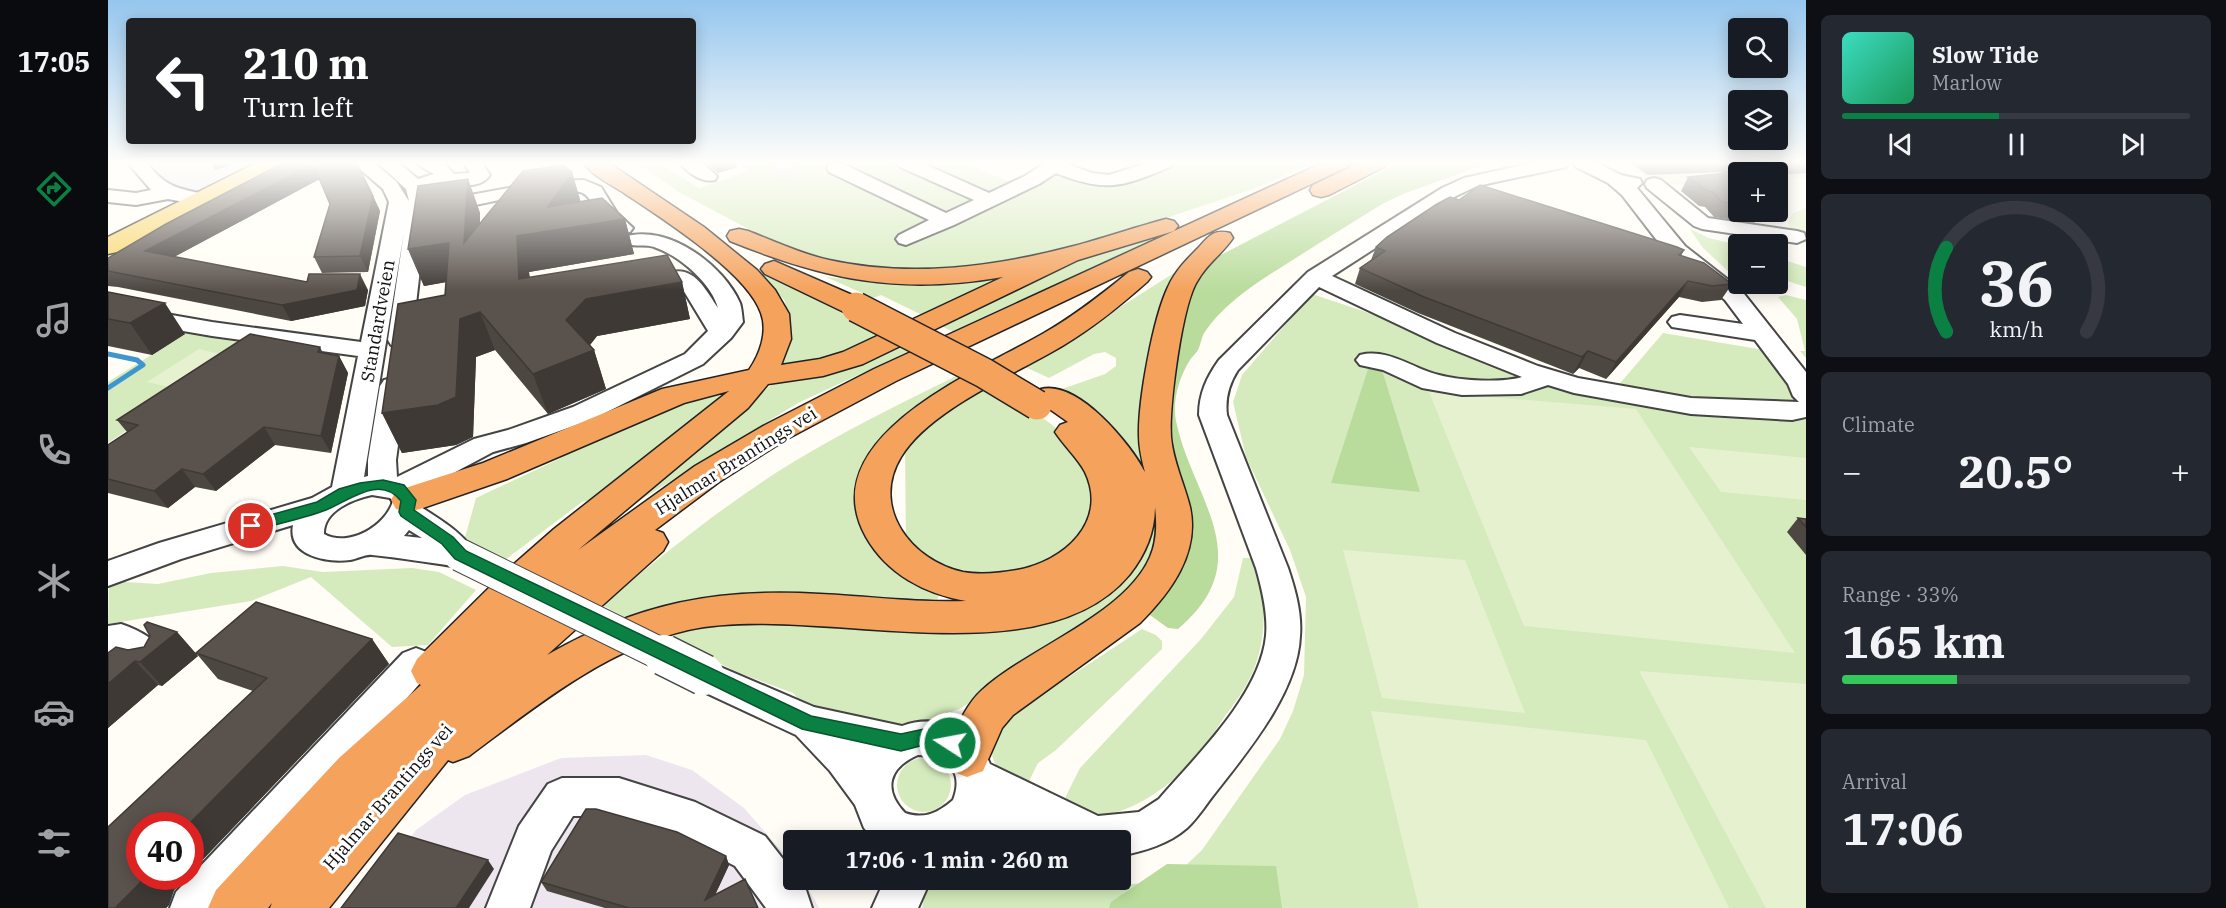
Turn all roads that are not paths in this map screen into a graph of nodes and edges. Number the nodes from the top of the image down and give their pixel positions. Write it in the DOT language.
graph roads {
  1 [pos="190,205"];
  2 [pos="206,205"];
  3 [pos="213,205"];
  4 [pos="396,205"];
  5 [pos="416,205"];
  6 [pos="603,205"];
  7 [pos="656,205"];
  8 [pos="686,205"];
  9 [pos="916,205"];
  10 [pos="959,205"];
  11 [pos="979,205"];
  12 [pos="1225,205"];
  13 [pos="1254,205"];
  14 [pos="1289,205"];
  15 [pos="1428,205"];
  16 [pos="1640,205"];
  17 [pos="1680,205"];
  18 [pos="970,210"];
  19 [pos="947,220"];
  20 [pos="679,221"];
  21 [pos="166,232"];
  22 [pos="740,236"];
  23 [pos="1221,237"];
  24 [pos="1797,237"];
  25 [pos="906,239"];
  26 [pos="108,247"];
  27 [pos="1068,256"];
  28 [pos="108,257"];
  29 [pos="108,267"];
  30 [pos="1138,277"];
  31 [pos="1316,277"];
  32 [pos="863,304"];
  33 [pos="108,311"];
  34 [pos="1680,322"];
  35 [pos="1764,334"];
  36 [pos="373,349"];
  37 [pos="1370,360"];
  38 [pos="759,377"];
  39 [pos="1548,377"];
  40 [pos="1806,396"];
  41 [pos="1045,400"];
  42 [pos="1806,409"];
  43 [pos="399,496"];
  44 [pos="333,499"];
  45 [pos="215,538"];
  46 [pos="308,539"];
  47 [pos="368,543"];
  48 [pos="460,555"];
  49 [pos="108,574"];
  50 [pos="108,640"];
  51 [pos="152,659"];
  52 [pos="416,663"];
  53 [pos="809,723"];
  54 [pos="901,742"];
  55 [pos="972,767"];
  56 [pos="355,773"];
  57 [pos="407,775"];
  58 [pos="881,818"];
  59 [pos="899,830"];
  60 [pos="945,830"];
  61 [pos="954,830"];
  62 [pos="1013,830"];
  63 [pos="1083,830"];
  64 [pos="1131,834"];
  65 [pos="887,890"];
  66 [pos="903,890"];
  67 [pos="192,908"];
  68 [pos="234,908"];
  69 [pos="296,908"];
  70 [pos="508,908"];
  71 [pos="790,908"];
  72 [pos="889,908"];
  73 [pos="894,908"];
  1 -- 26 [label="main road"];
  2 -- 28 [label="street"];
  3 -- 21 [label="main road"];
  4 -- 36 [label="street, Standardveien"];
  5 -- 43 [label="street, Standardveien"];
  6 -- 43 [label="street"];
  7 -- 20 [label="highway"];
  8 -- 22 [label="highway"];
  9 -- 19 [label="street"];
  10 -- 18 [label="street"];
  11 -- 18 [label="street"];
  12 -- 27 [label="highway"];
  13 -- 56 [label="highway, Hjalmar Brantings vei"];
  14 -- 23 [label="highway, Hjalmar Brantings vei"];
  15 -- 31 [label="street"];
  16 -- 35 [label="street"];
  17 -- 24 [label="street"];
  18 -- 19 [label="street"];
  19 -- 25 [label="street"];
  20 -- 32 [label="highway"];
  20 -- 38 [label="highway"];
  21 -- 28 [label="street"];
  21 -- 29 [label="main road"];
  22 -- 27 [label="highway"];
  22 -- 32 [label="highway"];
  23 -- 30 [label="highway, Hjalmar Brantings vei"];
  23 -- 55 [label="highway"];
  27 -- 38 [label="highway"];
  30 -- 41 [label="highway"];
  30 -- 57 [label="highway, Hjalmar Brantings vei"];
  31 -- 39 [label="street"];
  31 -- 64 [label="street"];
  32 -- 41 [label="highway, bridge"];
  33 -- 36 [label="street"];
  34 -- 35 [label="street"];
  35 -- 40 [label="street"];
  36 -- 44 [label="street, Standardveien"];
  37 -- 39 [label="street"];
  38 -- 43 [label="highway"];
  38 -- 56 [label="highway"];
  39 -- 42 [label="street"];
  41 -- 57 [label="highway"];
  43 -- 44 [label="street"];
  43 -- 47 [label="street"];
  43 -- 48 [label="street"];
  44 -- 45 [label="street"];
  44 -- 46 [label="street, Standardveien"];
  45 -- 46 [label="street"];
  45 -- 49 [label="street"];
  46 -- 47 [label="street"];
  47 -- 48 [label="street"];
  48 -- 53 [label="street, bridge"];
  50 -- 51 [label="street"];
  52 -- 67 [label="street"];
  53 -- 54 [label="street"];
  53 -- 58 [label="street"];
  54 -- 55 [label="street"];
  54 -- 58 [label="street"];
  55 -- 60 [label="street"];
  55 -- 63 [label="street"];
  56 -- 68 [label="highway, Hjalmar Brantings vei"];
  57 -- 69 [label="highway, Hjalmar Brantings vei"];
  58 -- 59 [label="street"];
  61 -- 62 [label="street"];
  65 -- 72 [label="street"];
  66 -- 73 [label="street"];
  70 -- 71 [label="street"];
}
